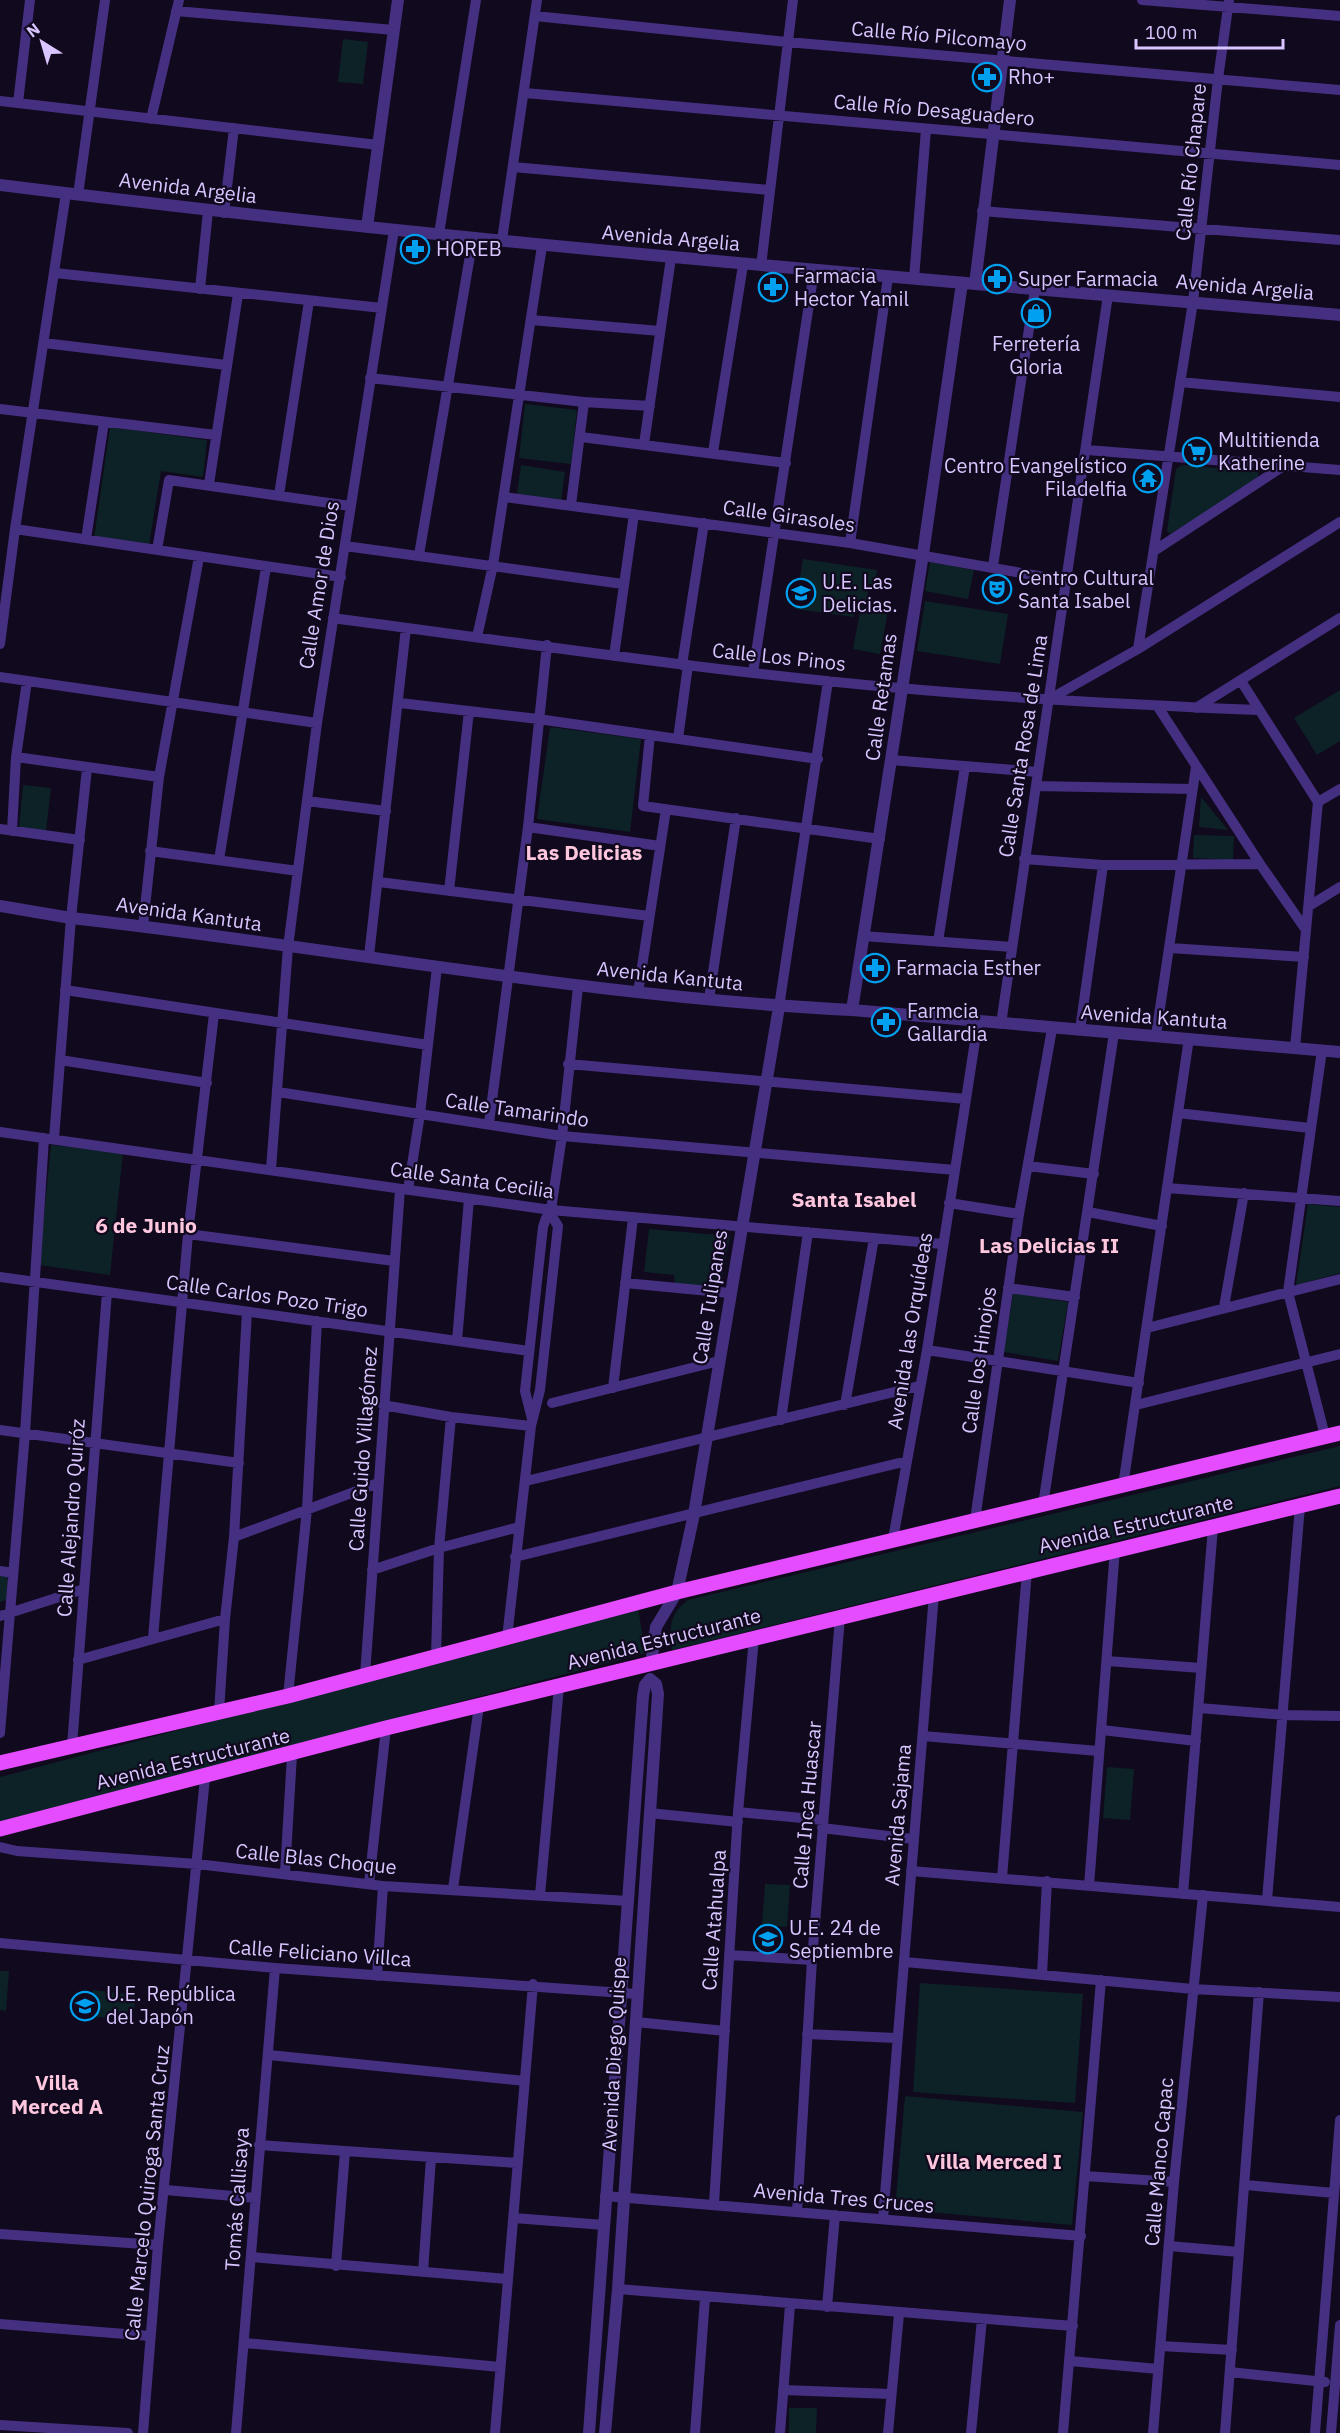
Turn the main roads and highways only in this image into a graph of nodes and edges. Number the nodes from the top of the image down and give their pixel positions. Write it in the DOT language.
graph roads {
  1 [pos="1332,1434"];
  2 [pos="1340,1496"];
  3 [pos="0,1763"];
  4 [pos="0,1829"];
  1 -- 3 [label="main road, Avenida Estructurante"];
  2 -- 4 [label="main road, Avenida Estructurante"];
}
